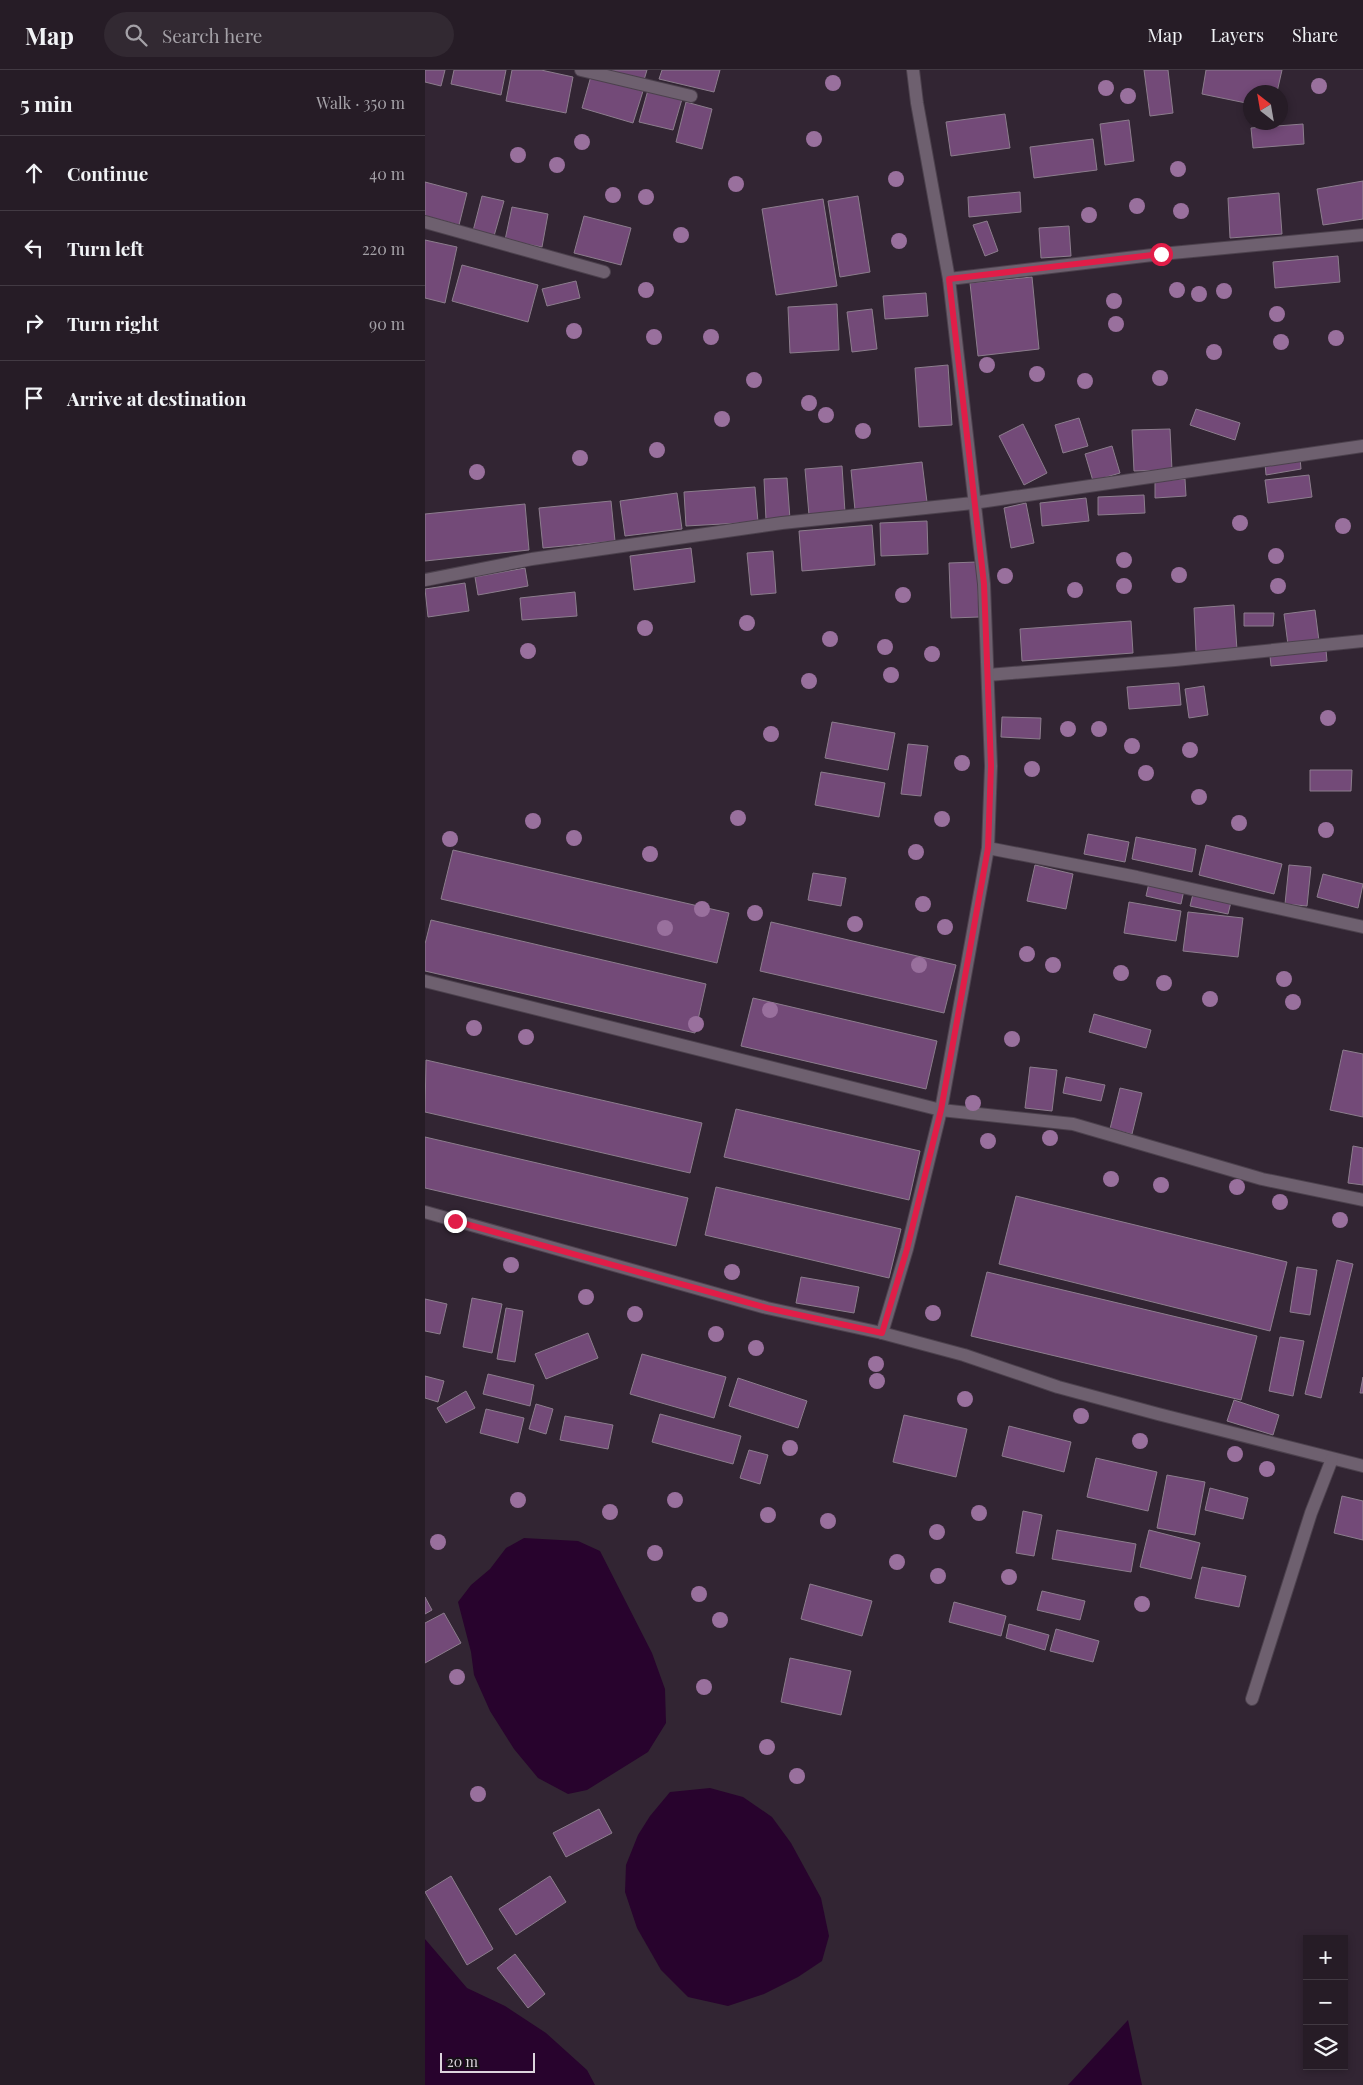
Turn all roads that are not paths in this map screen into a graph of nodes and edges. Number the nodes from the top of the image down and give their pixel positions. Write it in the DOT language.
graph roads {
  1 [pos="581,70"];
  2 [pos="913,70"];
  3 [pos="691,96"];
  4 [pos="425,222"];
  5 [pos="1363,235"];
  6 [pos="604,272"];
  7 [pos="949,279"];
  8 [pos="1363,446"];
  9 [pos="973,503"];
  10 [pos="425,580"];
  11 [pos="1363,641"];
  12 [pos="988,675"];
  13 [pos="988,848"];
  14 [pos="1363,927"];
  15 [pos="425,980"];
  16 [pos="941,1110"];
  17 [pos="1363,1200"];
  18 [pos="425,1212"];
  19 [pos="882,1333"];
  20 [pos="1332,1459"];
  21 [pos="1363,1466"];
  22 [pos="1252,1699"];
  1 -- 3 [label="street"];
  2 -- 7 [label="street"];
  4 -- 6 [label="street"];
  5 -- 7 [label="street"];
  7 -- 9 [label="street"];
  8 -- 9 [label="street"];
  9 -- 10 [label="street"];
  9 -- 12 [label="street"];
  11 -- 12 [label="street"];
  12 -- 13 [label="street"];
  13 -- 14 [label="street"];
  13 -- 16 [label="street"];
  15 -- 16 [label="street"];
  16 -- 17 [label="street"];
  16 -- 19 [label="street"];
  18 -- 19 [label="street"];
  19 -- 20 [label="street"];
  20 -- 21 [label="street"];
  20 -- 22 [label="street"];
}
